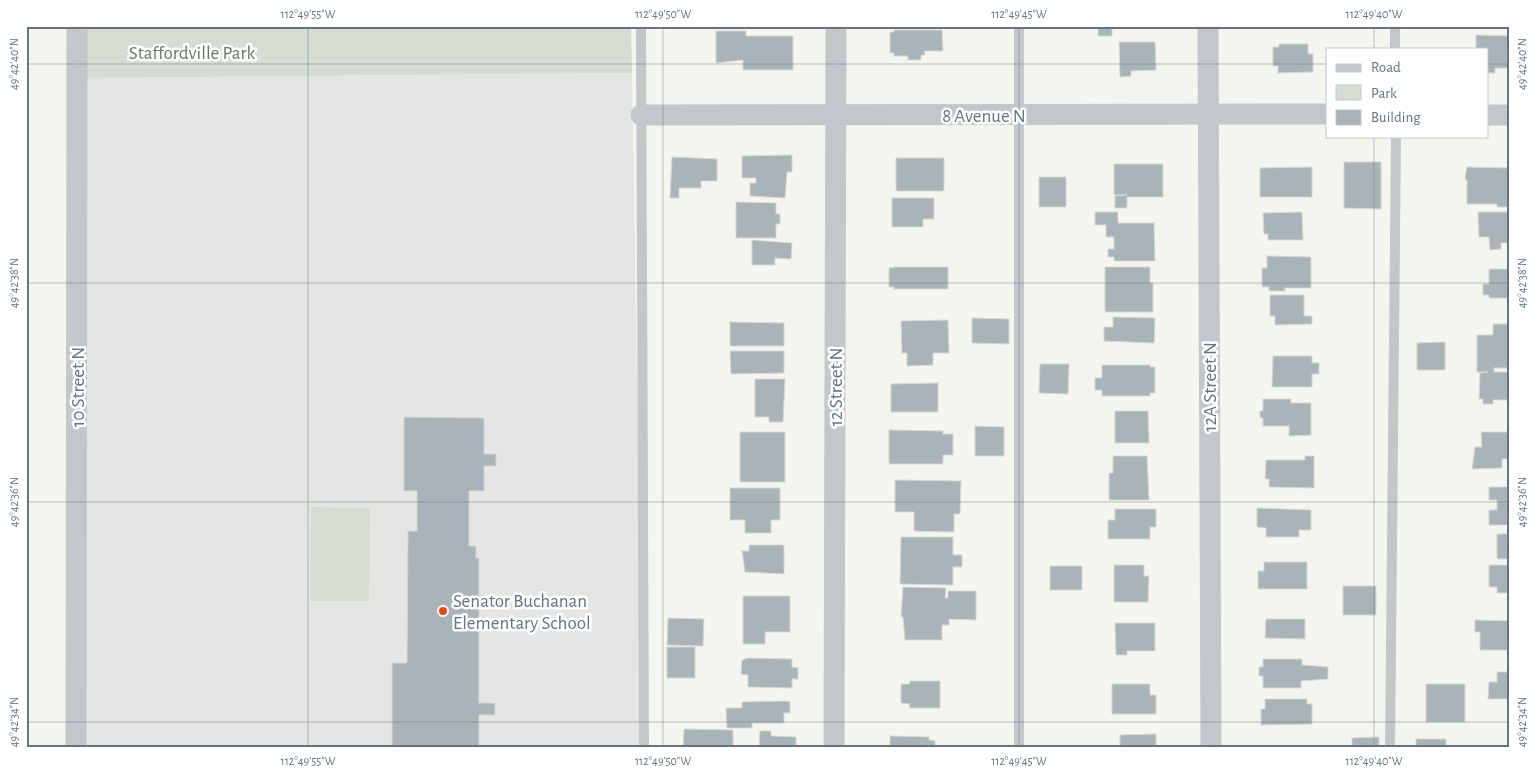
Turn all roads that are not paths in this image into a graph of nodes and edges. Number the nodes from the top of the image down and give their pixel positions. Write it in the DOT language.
graph roads {
  1 [pos="78,26"];
  2 [pos="641,26"];
  3 [pos="836,26"];
  4 [pos="1019,26"];
  5 [pos="1208,26"];
  6 [pos="1395,26"];
  7 [pos="1395,48"];
  8 [pos="1208,113"];
  9 [pos="641,114"];
  10 [pos="835,114"];
  11 [pos="1326,114"];
  12 [pos="1018,115"];
  13 [pos="1488,115"];
  14 [pos="1510,116"];
  15 [pos="1396,138"];
  16 [pos="76,748"];
  17 [pos="644,748"];
  18 [pos="834,748"];
  19 [pos="1020,748"];
  20 [pos="1210,748"];
  21 [pos="1390,748"];
  1 -- 16 [label="street, 10 Street N"];
  2 -- 9 [label="lane"];
  3 -- 10 [label="street, 12 Street N"];
  4 -- 12 [label="lane"];
  5 -- 8 [label="street, 12A Street N"];
  6 -- 7 [label="lane"];
  8 -- 11 [label="street, 8 Avenue N"];
  8 -- 12 [label="street, 8 Avenue N"];
  8 -- 20 [label="street, 12A Street N"];
  9 -- 10 [label="street, 8 Avenue N"];
  9 -- 17 [label="lane"];
  10 -- 12 [label="street, 8 Avenue N"];
  10 -- 18 [label="street, 12 Street N"];
  12 -- 19 [label="lane"];
  13 -- 14 [label="street"];
  15 -- 21 [label="lane"];
}
